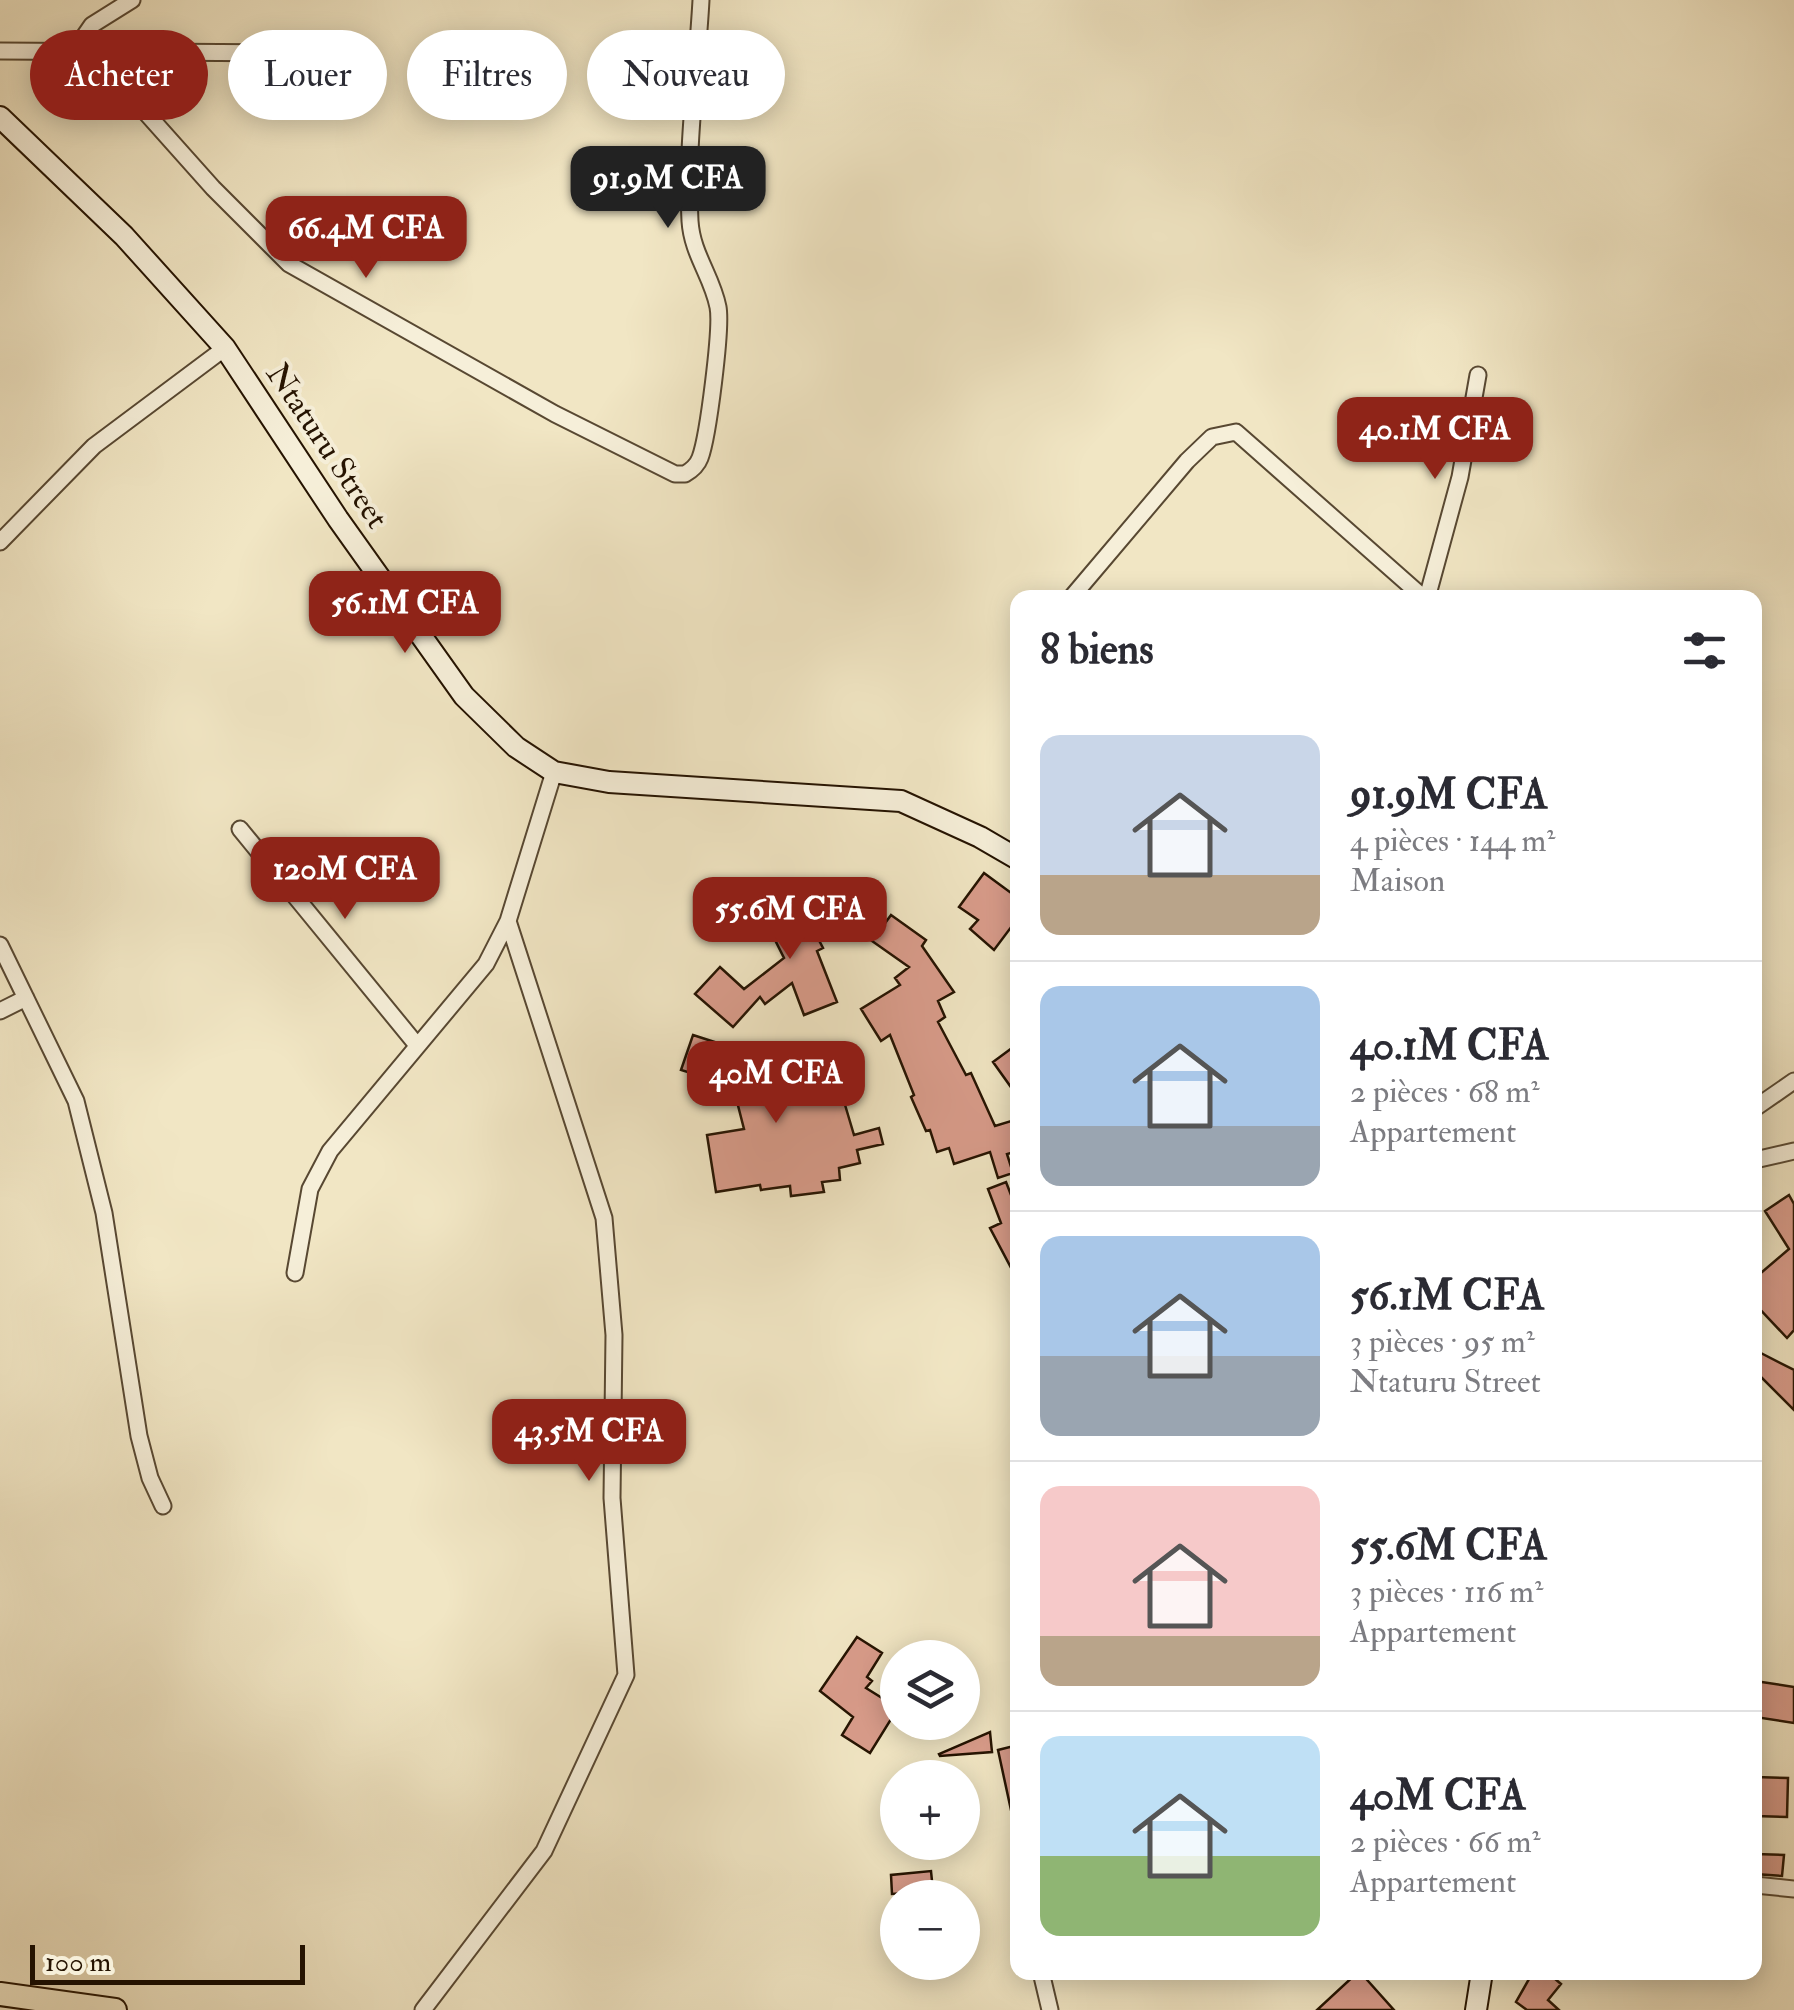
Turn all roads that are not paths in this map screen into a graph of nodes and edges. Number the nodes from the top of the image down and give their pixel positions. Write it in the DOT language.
graph roads {
  1 [pos="132,0"];
  2 [pos="701,0"];
  3 [pos="89,30"];
  4 [pos="30,49"];
  5 [pos="0,50"];
  6 [pos="0,117"];
  7 [pos="153,120"];
  8 [pos="225,348"];
  9 [pos="1478,375"];
  10 [pos="0,542"];
  11 [pos="1078,590"];
  12 [pos="1417,590"];
  13 [pos="1428,590"];
  14 [pos="554,772"];
  15 [pos="240,830"];
  16 [pos="1010,855"];
  17 [pos="508,921"];
  18 [pos="0,945"];
  19 [pos="26,998"];
  20 [pos="0,1011"];
  21 [pos="416,1044"];
  22 [pos="1794,1080"];
  23 [pos="1762,1103"];
  24 [pos="1794,1151"];
  25 [pos="1762,1158"];
  26 [pos="295,1273"];
  27 [pos="163,1506"];
  28 [pos="1762,1885"];
  29 [pos="1794,1889"];
  30 [pos="1043,1980"];
  31 [pos="1481,1980"];
  32 [pos="0,1994"];
  33 [pos="115,2010"];
  34 [pos="423,2010"];
  35 [pos="1050,2010"];
  36 [pos="1476,2010"];
  1 -- 3 [label="street"];
  2 -- 7 [label="street"];
  4 -- 5 [label="street"];
  6 -- 8 [label="street, Ntaturu Street"];
  8 -- 10 [label="street"];
  8 -- 14 [label="street, Ntaturu Street"];
  9 -- 13 [label="street"];
  11 -- 12 [label="street"];
  14 -- 16 [label="street, Ntaturu Street"];
  14 -- 17 [label="street"];
  15 -- 21 [label="street"];
  17 -- 21 [label="street"];
  17 -- 34 [label="street"];
  18 -- 19 [label="street"];
  19 -- 20 [label="street"];
  19 -- 27 [label="street"];
  21 -- 26 [label="street"];
  22 -- 23 [label="street"];
  24 -- 25 [label="street"];
  28 -- 29 [label="street"];
  30 -- 35 [label="street"];
  31 -- 36 [label="street"];
  32 -- 33 [label="main road"];
}
